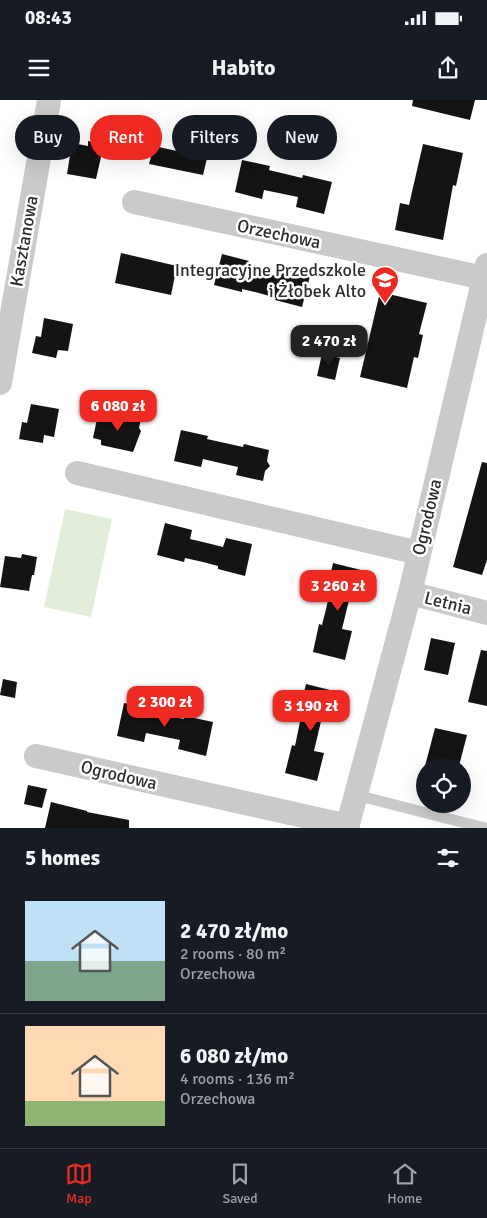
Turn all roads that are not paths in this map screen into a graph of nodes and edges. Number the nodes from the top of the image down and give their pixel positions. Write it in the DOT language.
graph roads {
  1 [pos="49,100"];
  2 [pos="134,202"];
  3 [pos="485,272"];
  4 [pos="0,383"];
  5 [pos="77,473"];
  6 [pos="418,553"];
  7 [pos="410,593"];
  8 [pos="487,613"];
  9 [pos="36,756"];
  10 [pos="356,795"];
  11 [pos="348,827"];
  12 [pos="485,828"];
  1 -- 4 [label="street, Kasztanowa"];
  2 -- 3 [label="street, Orzechowa"];
  3 -- 6 [label="street, Ogrodowa"];
  5 -- 6 [label="street"];
  6 -- 7 [label="street, Ogrodowa"];
  7 -- 8 [label="street, Letnia"];
  7 -- 10 [label="street, Ogrodowa"];
  9 -- 11 [label="street, Ogrodowa"];
  10 -- 11 [label="street, Ogrodowa"];
  10 -- 12 [label="lane"];
}
